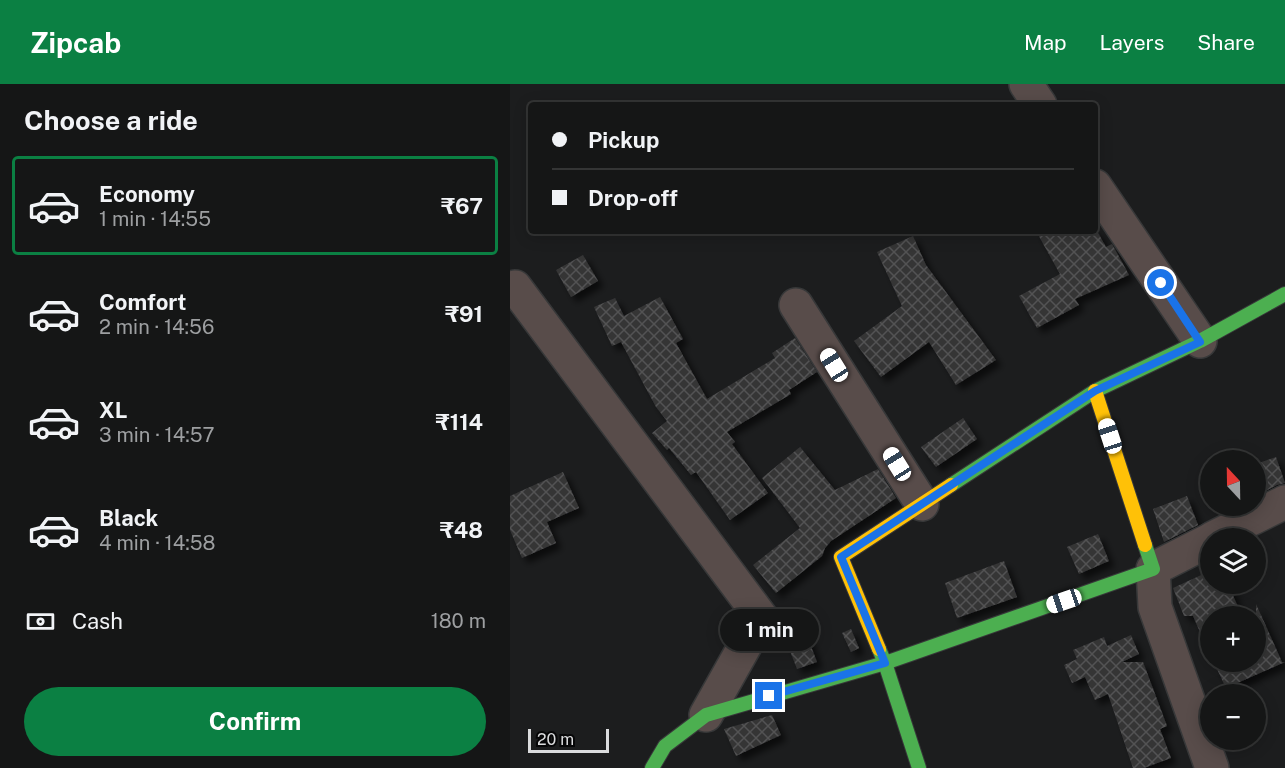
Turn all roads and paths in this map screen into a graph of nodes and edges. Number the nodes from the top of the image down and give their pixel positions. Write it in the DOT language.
graph roads {
  1 [pos="1026,84"];
  2 [pos="1038,102"];
  3 [pos="1098,190"];
  4 [pos="510,290"];
  5 [pos="1285,294"];
  6 [pos="796,306"];
  7 [pos="1200,342"];
  8 [pos="1095,391"];
  9 [pos="1285,502"];
  10 [pos="922,504"];
  11 [pos="1234,528"];
  12 [pos="1200,545"];
  13 [pos="1153,569"];
  14 [pos="885,663"];
  15 [pos="706,715"];
  16 [pos="652,768"];
  17 [pos="919,768"];
  18 [pos="1212,768"];
  1 -- 2 [label="street"];
  3 -- 7 [label="street"];
  4 -- 15 [label="street"];
  5 -- 7 [label="street"];
  6 -- 10 [label="street"];
  7 -- 8 [label="street"];
  8 -- 10 [label="street"];
  8 -- 13 [label="street"];
  9 -- 11 [label="street"];
  10 -- 14 [label="street"];
  12 -- 13 [label="street"];
  13 -- 14 [label="street"];
  13 -- 18 [label="street"];
  14 -- 15 [label="street"];
  14 -- 17 [label="street"];
  15 -- 16 [label="street"];
}
